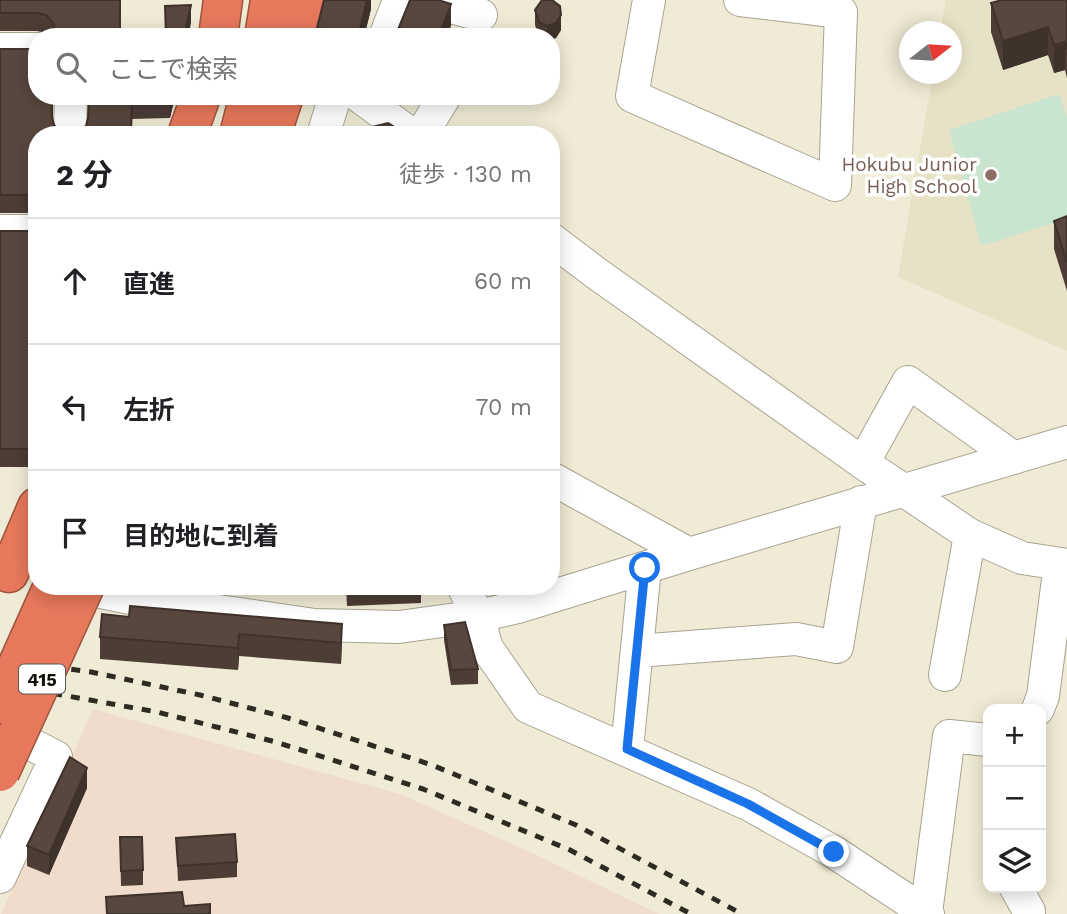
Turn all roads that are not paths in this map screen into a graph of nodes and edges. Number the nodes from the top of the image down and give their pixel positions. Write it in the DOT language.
graph roads {
  1 [pos="223,0"];
  2 [pos="270,0"];
  3 [pos="304,0"];
  4 [pos="399,0"];
  5 [pos="425,0"];
  6 [pos="649,0"];
  7 [pos="740,0"];
  8 [pos="842,6"];
  9 [pos="480,17"];
  10 [pos="219,28"];
  11 [pos="265,28"];
  12 [pos="299,28"];
  13 [pos="388,28"];
  14 [pos="28,49"];
  15 [pos="0,50"];
  16 [pos="71,105"];
  17 [pos="198,105"];
  18 [pos="247,105"];
  19 [pos="281,105"];
  20 [pos="332,105"];
  21 [pos="371,105"];
  22 [pos="439,105"];
  23 [pos="70,126"];
  24 [pos="190,126"];
  25 [pos="241,126"];
  26 [pos="274,126"];
  27 [pos="326,126"];
  28 [pos="400,126"];
  29 [pos="427,126"];
  30 [pos="0,231"];
  31 [pos="28,231"];
  32 [pos="560,246"];
  33 [pos="1067,442"];
  34 [pos="1014,458"];
  35 [pos="863,463"];
  36 [pos="560,485"];
  37 [pos="905,489"];
  38 [pos="862,502"];
  39 [pos="28,535"];
  40 [pos="970,535"];
  41 [pos="689,554"];
  42 [pos="1064,565"];
  43 [pos="645,568"];
  44 [pos="15,575"];
  45 [pos="560,594"];
  46 [pos="49,595"];
  47 [pos="81,595"];
  48 [pos="149,595"];
  49 [pos="467,595"];
  50 [pos="490,595"];
  51 [pos="557,595"];
  52 [pos="478,617"];
  53 [pos="637,652"];
  54 [pos="945,675"];
  55 [pos="0,704"];
  56 [pos="1040,704"];
  57 [pos="0,728"];
  58 [pos="983,739"];
  59 [pos="627,749"];
  60 [pos="0,772"];
  61 [pos="0,877"];
  62 [pos="1019,893"];
  63 [pos="927,913"];
  64 [pos="1029,914"];
  1 -- 10 [label="highway"];
  2 -- 11 [label="highway"];
  3 -- 12 [label="highway"];
  4 -- 13 [label="street"];
  5 -- 9 [label="street"];
  6 -- 8 [label="street"];
  7 -- 8 [label="street"];
  14 -- 15 [label="street"];
  16 -- 23 [label="street"];
  17 -- 24 [label="highway"];
  18 -- 25 [label="highway"];
  19 -- 26 [label="highway"];
  20 -- 27 [label="street"];
  21 -- 28 [label="street"];
  22 -- 29 [label="street"];
  30 -- 31 [label="street"];
  32 -- 35 [label="street"];
  33 -- 34 [label="street"];
  34 -- 35 [label="street"];
  34 -- 37 [label="street"];
  35 -- 37 [label="street"];
  36 -- 41 [label="street"];
  37 -- 38 [label="street"];
  37 -- 40 [label="street"];
  38 -- 41 [label="street"];
  38 -- 53 [label="street"];
  39 -- 44 [label="highway"];
  40 -- 42 [label="street"];
  40 -- 54 [label="street"];
  41 -- 43 [label="street"];
  42 -- 56 [label="street"];
  43 -- 45 [label="street"];
  43 -- 53 [label="street"];
  46 -- 55 [label="highway, 415, bridge"];
  47 -- 60 [label="highway, 415, bridge"];
  48 -- 52 [label="street"];
  49 -- 52 [label="street"];
  50 -- 52 [label="street"];
  51 -- 52 [label="street"];
  52 -- 59 [label="street"];
  53 -- 59 [label="street"];
  57 -- 61 [label="street"];
  58 -- 63 [label="street"];
  59 -- 63 [label="street"];
  62 -- 64 [label="street"];
}
